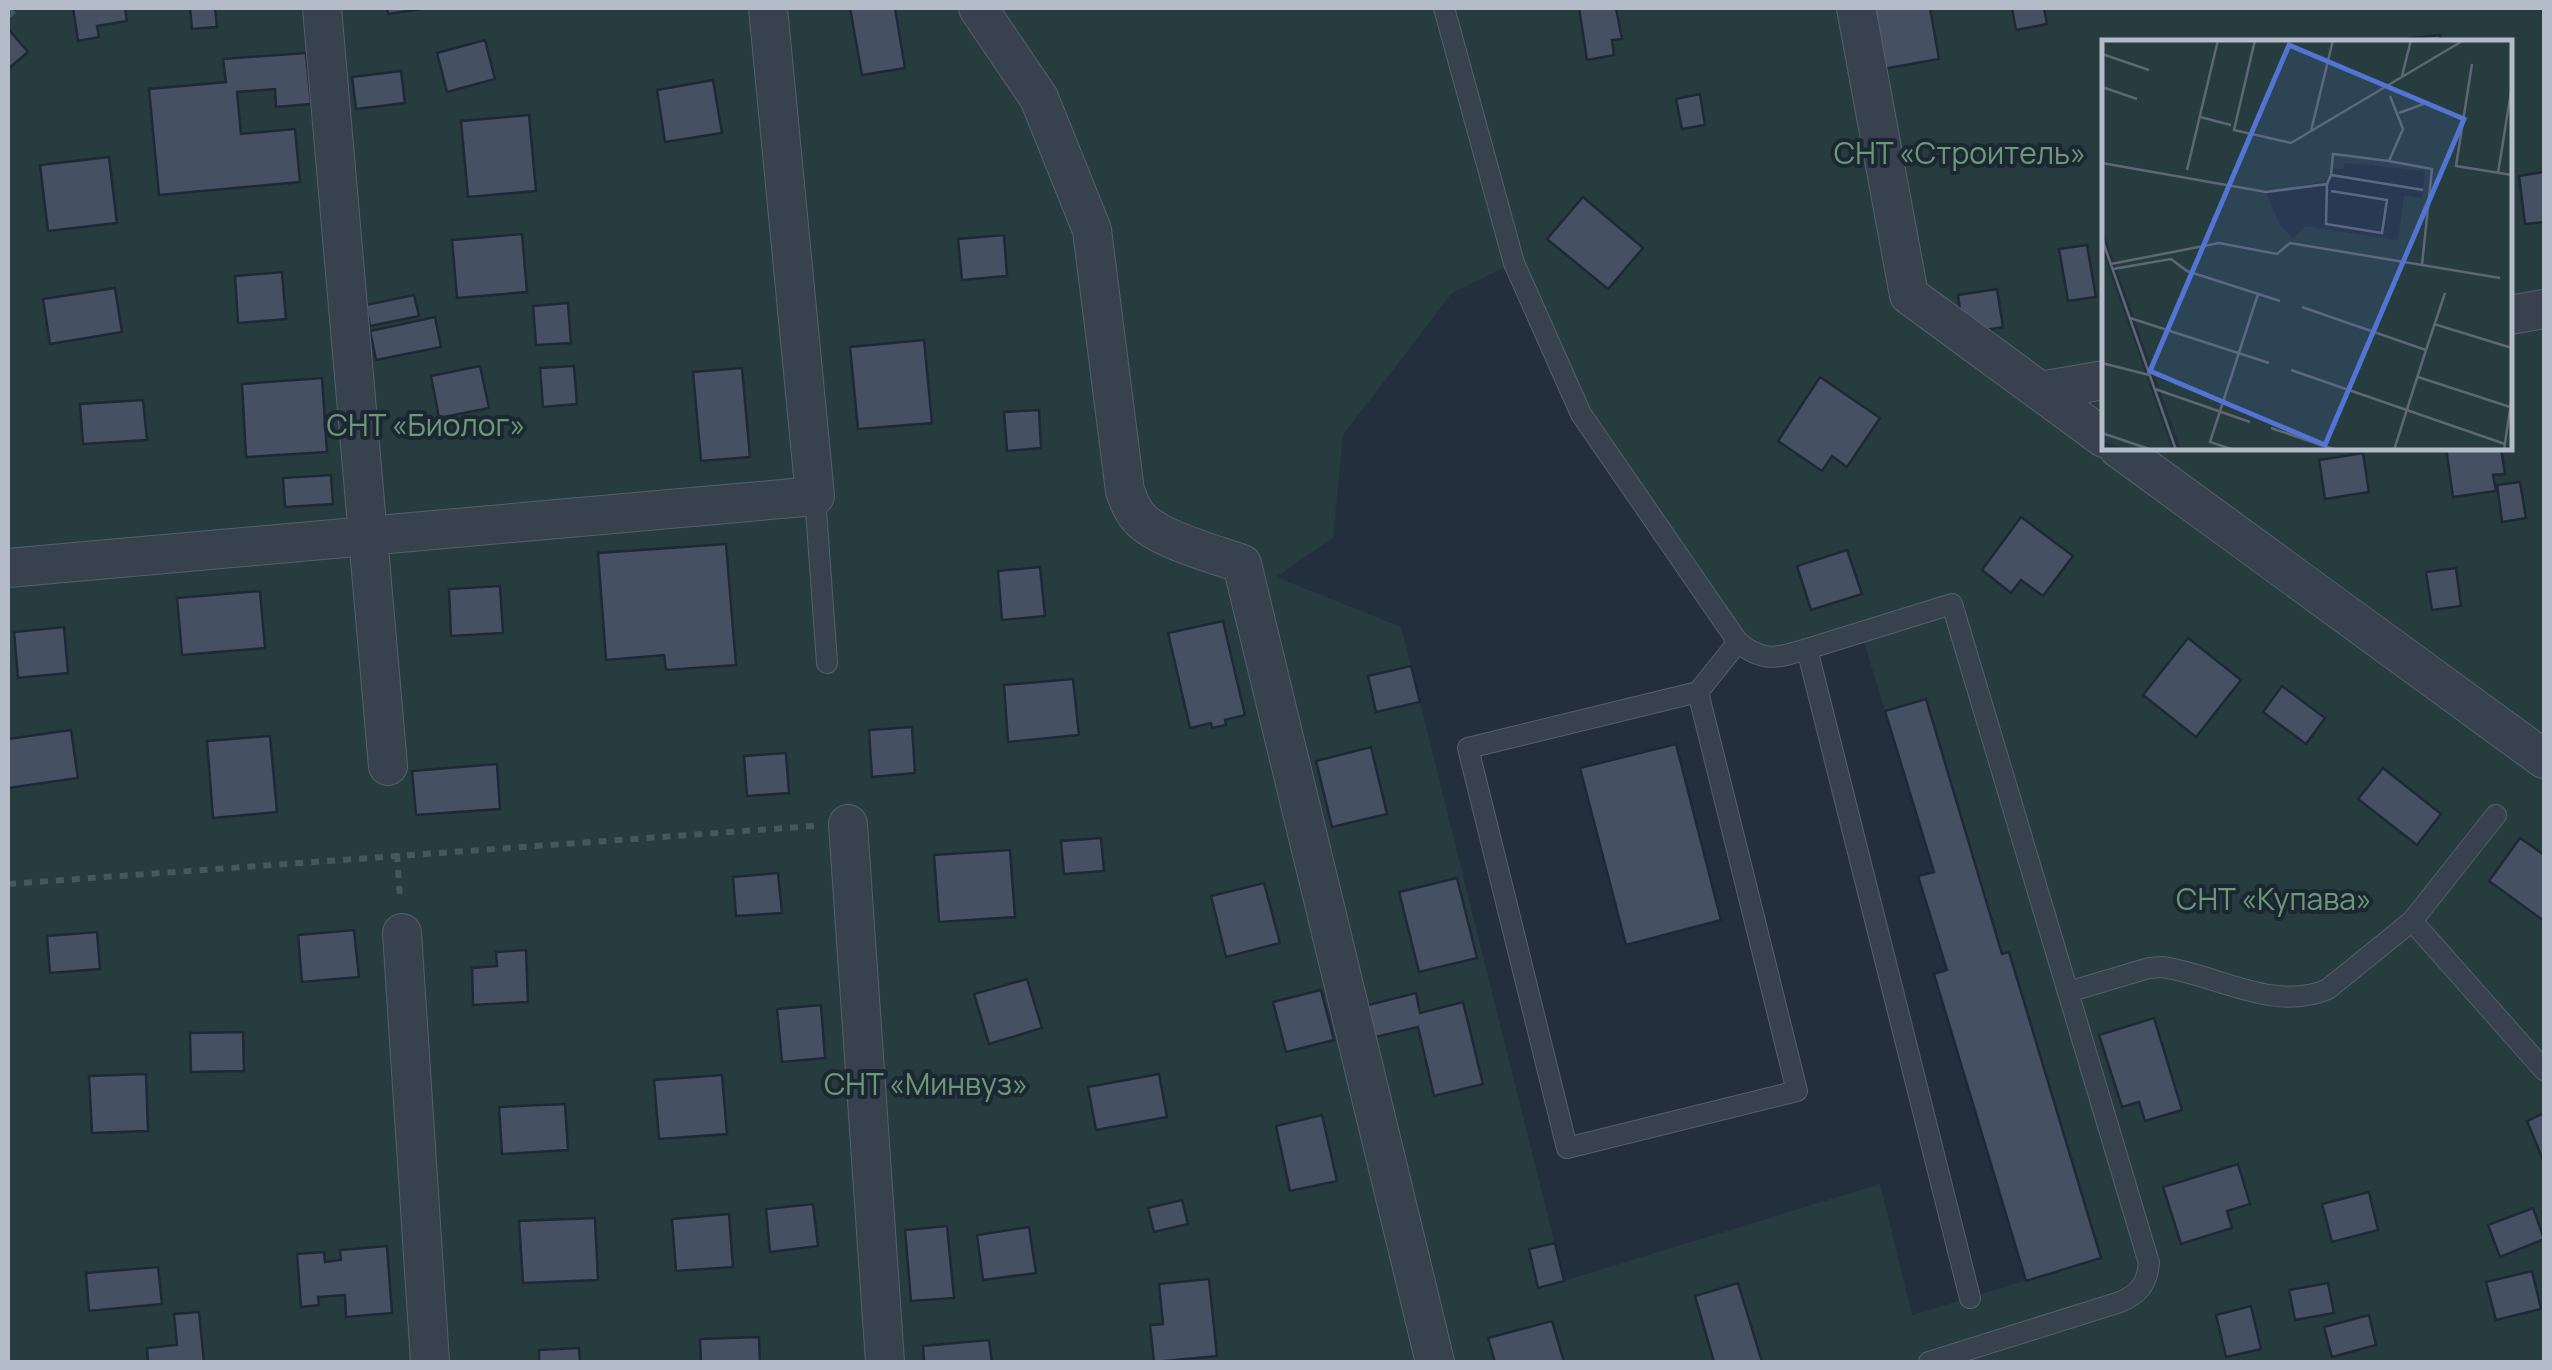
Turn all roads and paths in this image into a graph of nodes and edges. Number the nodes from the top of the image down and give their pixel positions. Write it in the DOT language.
graph roads {
  1 [pos="17,8"];
  2 [pos="322,8"];
  3 [pos="768,8"];
  4 [pos="978,8"];
  5 [pos="1444,8"];
  6 [pos="1856,8"];
  7 [pos="8,16"];
  8 [pos="2544,309"];
  9 [pos="2512,314"];
  10 [pos="2102,380"];
  11 [pos="2040,391"];
  12 [pos="2102,437"];
  13 [pos="2121,450"];
  14 [pos="815,496"];
  15 [pos="370,537"];
  16 [pos="8,568"];
  17 [pos="1738,642"];
  18 [pos="1807,649"];
  19 [pos="827,663"];
  20 [pos="1698,692"];
  21 [pos="2544,759"];
  22 [pos="388,766"];
  23 [pos="2496,814"];
  24 [pos="848,824"];
  25 [pos="8,884"];
  26 [pos="2412,921"];
  27 [pos="402,932"];
  28 [pos="2068,992"];
  29 [pos="2544,1070"];
  30 [pos="1970,1298"];
  31 [pos="430,1362"];
  32 [pos="884,1362"];
  33 [pos="1435,1362"];
  34 [pos="1929,1362"];
  1 -- 7 [label="path"];
  2 -- 15 [label="street"];
  3 -- 14 [label="street"];
  4 -- 33 [label="street"];
  5 -- 17 [label="lane"];
  6 -- 11 [label="street"];
  8 -- 9 [label="street"];
  10 -- 11 [label="street"];
  11 -- 12 [label="street"];
  13 -- 21 [label="street"];
  14 -- 15 [label="street"];
  14 -- 19 [label="lane"];
  15 -- 16 [label="street"];
  15 -- 22 [label="street"];
  17 -- 18 [label="lane"];
  17 -- 20 [label="lane"];
  18 -- 28 [label="lane"];
  18 -- 30 [label="lane"];
  20 -- 20 [label="lane"];
  23 -- 26 [label="lane"];
  24 -- 25 [label="path"];
  24 -- 32 [label="street"];
  26 -- 28 [label="lane"];
  26 -- 29 [label="lane"];
  27 -- 31 [label="street"];
  28 -- 34 [label="lane"];
}
